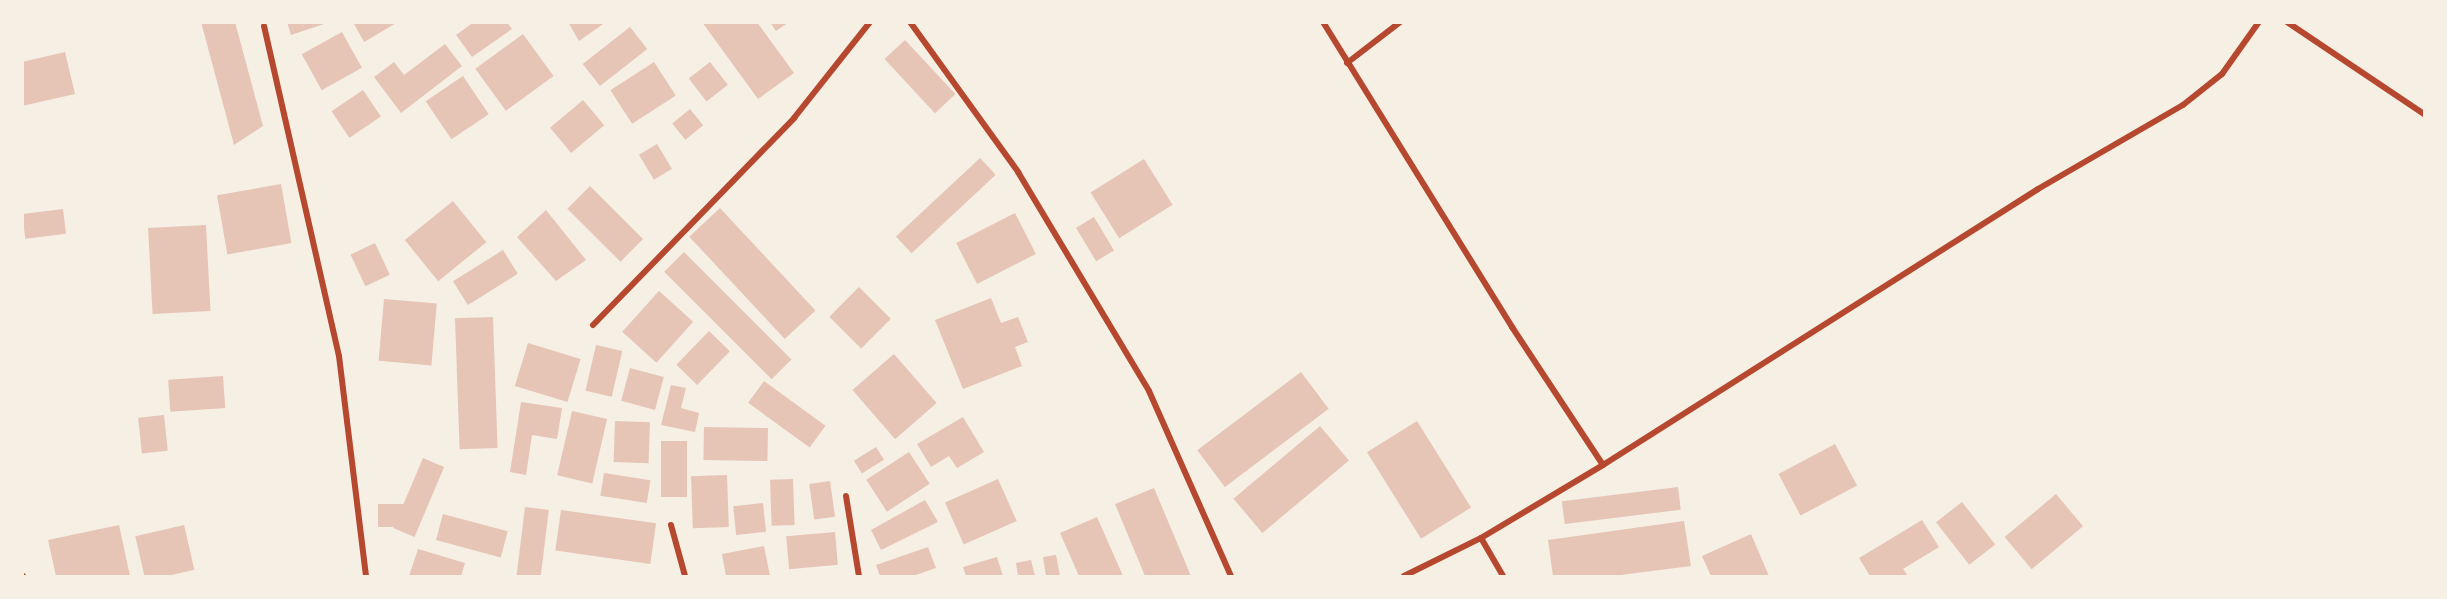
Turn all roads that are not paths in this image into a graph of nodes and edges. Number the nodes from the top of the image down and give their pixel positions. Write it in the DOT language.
graph roads {
  1 [pos="870,22"];
  2 [pos="910,22"];
  3 [pos="1323,22"];
  4 [pos="1400,22"];
  5 [pos="2259,22"];
  6 [pos="2287,22"];
  7 [pos="264,26"];
  8 [pos="1347,63"];
  9 [pos="2424,114"];
  10 [pos="593,325"];
  11 [pos="1603,465"];
  12 [pos="846,496"];
  13 [pos="671,525"];
  14 [pos="1481,538"];
  15 [pos="366,576"];
  16 [pos="685,576"];
  17 [pos="859,576"];
  18 [pos="1230,576"];
  19 [pos="1404,576"];
  20 [pos="1503,576"];
  1 -- 10 [label="street"];
  2 -- 18 [label="street"];
  3 -- 8 [label="street"];
  4 -- 8 [label="street"];
  5 -- 11 [label="street"];
  6 -- 9 [label="street"];
  7 -- 15 [label="street"];
  8 -- 11 [label="street"];
  11 -- 14 [label="street"];
  12 -- 17 [label="street"];
  13 -- 16 [label="street"];
  14 -- 19 [label="street"];
  14 -- 20 [label="street"];
}
